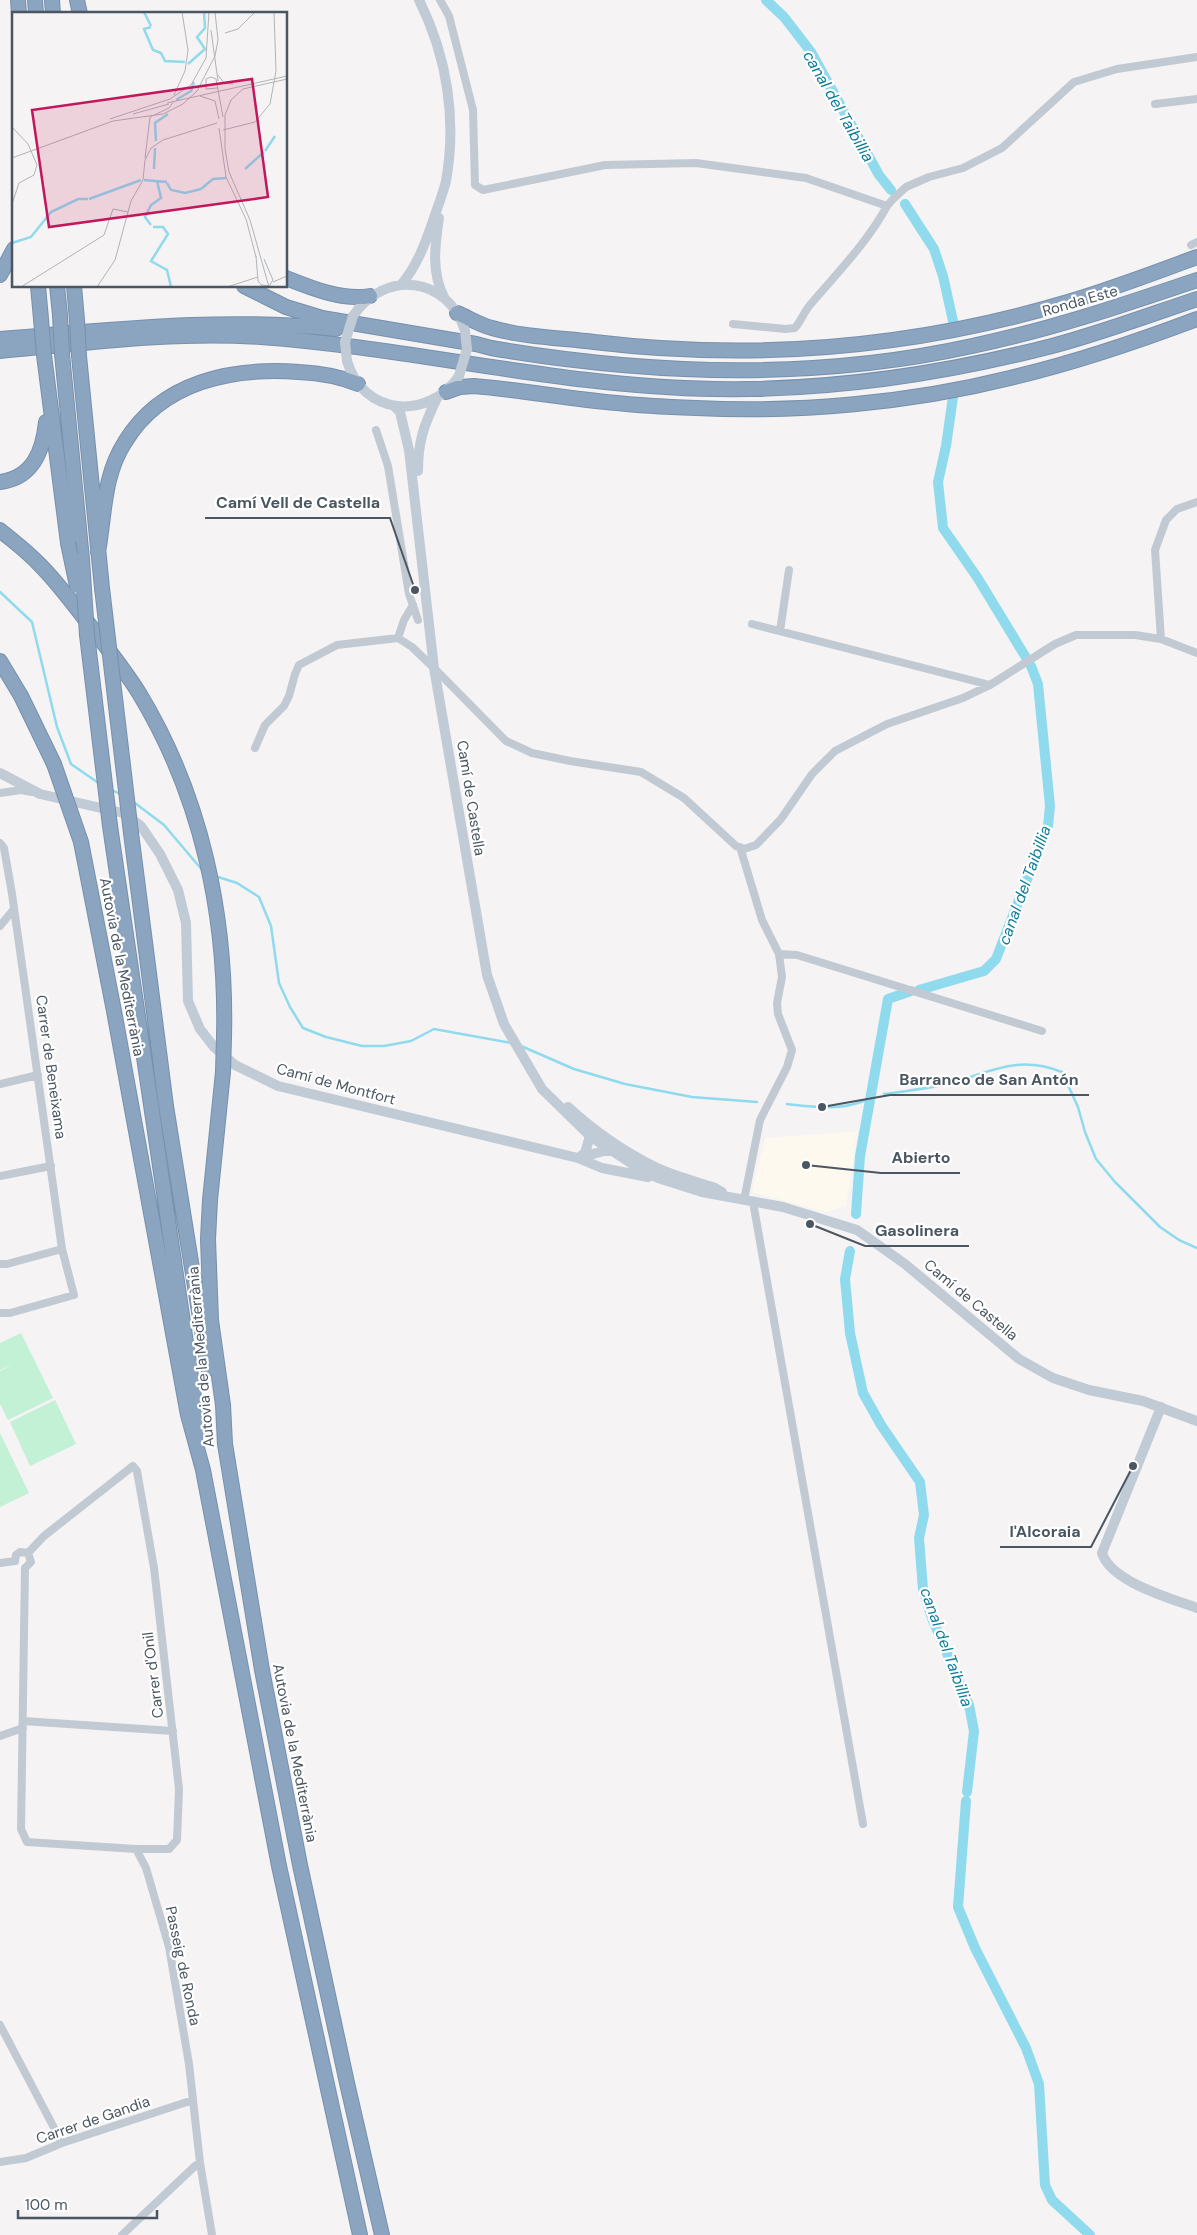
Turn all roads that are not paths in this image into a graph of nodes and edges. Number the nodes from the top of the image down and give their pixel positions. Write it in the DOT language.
graph roads {
  1 [pos="419,0"];
  2 [pos="440,0"];
  3 [pos="1197,57"];
  4 [pos="1197,99"];
  5 [pos="1155,104"];
  6 [pos="443,191"];
  7 [pos="887,206"];
  8 [pos="1195,248"];
  9 [pos="12,253"];
  10 [pos="0,275"];
  11 [pos="288,279"];
  12 [pos="1197,280"];
  13 [pos="400,285"];
  14 [pos="38,288"];
  15 [pos="57,288"];
  16 [pos="74,288"];
  17 [pos="248,288"];
  18 [pos="370,296"];
  19 [pos="444,298"];
  20 [pos="1197,299"];
  21 [pos="458,313"];
  22 [pos="1197,319"];
  23 [pos="733,324"];
  24 [pos="0,339"];
  25 [pos="0,345"];
  26 [pos="490,348"];
  27 [pos="0,351"];
  28 [pos="51,354"];
  29 [pos="358,384"];
  30 [pos="442,395"];
  31 [pos="394,406"];
  32 [pos="376,430"];
  33 [pos="0,482"];
  34 [pos="1197,502"];
  35 [pos="417,509"];
  36 [pos="0,530"];
  37 [pos="98,552"];
  38 [pos="789,570"];
  39 [pos="413,605"];
  40 [pos="418,620"];
  41 [pos="752,624"];
  42 [pos="780,631"];
  43 [pos="87,635"];
  44 [pos="398,638"];
  45 [pos="1161,639"];
  46 [pos="1197,653"];
  47 [pos="0,661"];
  48 [pos="434,668"];
  49 [pos="990,685"];
  50 [pos="255,748"];
  51 [pos="0,774"];
  52 [pos="0,793"];
  53 [pos="40,794"];
  54 [pos="0,843"];
  55 [pos="740,847"];
  56 [pos="14,909"];
  57 [pos="0,926"];
  58 [pos="779,954"];
  59 [pos="1042,1030"];
  60 [pos="38,1076"];
  61 [pos="537,1079"];
  62 [pos="0,1084"];
  63 [pos="575,1114"];
  64 [pos="590,1136"];
  65 [pos="611,1151"];
  66 [pos="578,1158"];
  67 [pos="51,1166"];
  68 [pos="602,1168"];
  69 [pos="668,1172"];
  70 [pos="0,1176"];
  71 [pos="658,1178"];
  72 [pos="729,1196"];
  73 [pos="748,1201"];
  74 [pos="62,1250"];
  75 [pos="0,1264"];
  76 [pos="0,1313"];
  77 [pos="1161,1408"];
  78 [pos="1197,1422"];
  79 [pos="225,1444"];
  80 [pos="203,1470"];
  81 [pos="28,1553"];
  82 [pos="14,1561"];
  83 [pos="0,1563"];
  84 [pos="25,1568"];
  85 [pos="1197,1608"];
  86 [pos="23,1725"];
  87 [pos="173,1730"];
  88 [pos="0,1736"];
  89 [pos="863,1824"];
  90 [pos="136,1849"];
  91 [pos="0,2025"];
  92 [pos="193,2100"];
  93 [pos="62,2143"];
  94 [pos="0,2162"];
  95 [pos="200,2163"];
  96 [pos="122,2235"];
  97 [pos="212,2235"];
  98 [pos="360,2235"];
  99 [pos="382,2235"];
  1 -- 6 [label="main road"];
  2 -- 7 [label="street"];
  3 -- 7 [label="street"];
  4 -- 5 [label="street"];
  6 -- 13 [label="main road"];
  6 -- 19 [label="main road"];
  7 -- 23 [label="street"];
  8 -- 21 [label="highway"];
  9 -- 10 [label="highway"];
  11 -- 18 [label="highway"];
  12 -- 26 [label="highway, Ronda Este"];
  13 -- 18 [label="main road"];
  13 -- 19 [label="main road"];
  14 -- 28 [label="highway, bridge"];
  15 -- 28 [label="highway, bridge"];
  16 -- 37 [label="highway, bridge"];
  17 -- 26 [label="highway"];
  18 -- 29 [label="main road, bridge"];
  19 -- 21 [label="main road"];
  20 -- 28 [label="highway"];
  21 -- 30 [label="main road, bridge"];
  22 -- 30 [label="highway"];
  24 -- 26 [label="highway"];
  25 -- 28 [label="highway"];
  27 -- 28 [label="highway"];
  28 -- 33 [label="highway"];
  28 -- 43 [label="highway, bridge"];
  28 -- 43 [label="highway, bridge"];
  29 -- 31 [label="main road"];
  29 -- 37 [label="highway"];
  30 -- 31 [label="main road"];
  30 -- 35 [label="main road, Camí de Castella"];
  31 -- 35 [label="main road, Camí de Castella"];
  32 -- 39 [label="street"];
  34 -- 45 [label="street"];
  35 -- 48 [label="main road, Camí de Castella"];
  36 -- 79 [label="highway, Autovia de la Mediterrània, bridge"];
  37 -- 79 [label="highway, bridge"];
  38 -- 42 [label="street"];
  39 -- 40 [label="street"];
  39 -- 44 [label="street"];
  41 -- 42 [label="street"];
  42 -- 49 [label="street"];
  43 -- 80 [label="highway, bridge"];
  44 -- 48 [label="street"];
  44 -- 50 [label="street"];
  45 -- 46 [label="street"];
  45 -- 49 [label="street"];
  47 -- 80 [label="highway, Autovia de la Mediterrània, bridge"];
  48 -- 55 [label="street"];
  48 -- 61 [label="main road, Camí de Castella"];
  49 -- 55 [label="street"];
  51 -- 53 [label="main road, Camí de Montfort"];
  52 -- 53 [label="street"];
  53 -- 66 [label="main road, Camí de Montfort"];
  54 -- 56 [label="street, Carrer de Beneixama"];
  55 -- 58 [label="street"];
  56 -- 57 [label="street"];
  56 -- 60 [label="street, Carrer de Beneixama"];
  58 -- 59 [label="street"];
  58 -- 73 [label="street"];
  60 -- 62 [label="street"];
  60 -- 67 [label="street, Carrer de Beneixama"];
  61 -- 63 [label="main road, Camí de Castella"];
  61 -- 64 [label="main road, Camí de Castella"];
  63 -- 65 [label="main road"];
  63 -- 69 [label="main road, Camí de Castella"];
  64 -- 65 [label="main road, Camí de Castella"];
  64 -- 66 [label="main road"];
  65 -- 66 [label="main road"];
  65 -- 68 [label="main road"];
  65 -- 69 [label="main road"];
  65 -- 71 [label="main road, Camí de Castella"];
  66 -- 68 [label="main road, Camí de Montfort"];
  67 -- 70 [label="street"];
  67 -- 74 [label="street, Carrer de Beneixama"];
  68 -- 71 [label="main road, Camí de Montfort"];
  69 -- 72 [label="main road, Camí de Castella"];
  71 -- 72 [label="main road, Camí de Castella"];
  72 -- 73 [label="main road, Camí de Castella"];
  73 -- 77 [label="main road, Camí de Castella"];
  73 -- 89 [label="street"];
  74 -- 75 [label="street"];
  74 -- 76 [label="street, Carrer de Beneixama"];
  77 -- 78 [label="main road, Camí de Castella"];
  77 -- 85 [label="main road"];
  79 -- 99 [label="highway, Autovia de la Mediterrània"];
  80 -- 98 [label="highway, Autovia de la Mediterrània"];
  81 -- 82 [label="street"];
  81 -- 84 [label="street"];
  81 -- 87 [label="street, Carrer d'Onil"];
  82 -- 83 [label="street"];
  82 -- 84 [label="street"];
  84 -- 86 [label="street"];
  86 -- 87 [label="street"];
  86 -- 88 [label="street"];
  86 -- 90 [label="street"];
  87 -- 90 [label="street, Carrer d'Onil"];
  90 -- 92 [label="street, Passeig de Ronda"];
  91 -- 93 [label="street"];
  92 -- 93 [label="street, Carrer de Gandia"];
  92 -- 95 [label="street, Passeig de Ronda"];
  93 -- 94 [label="street, Carrer de Gandia"];
  95 -- 96 [label="street"];
  95 -- 97 [label="street, Passeig de Ronda"];
}
